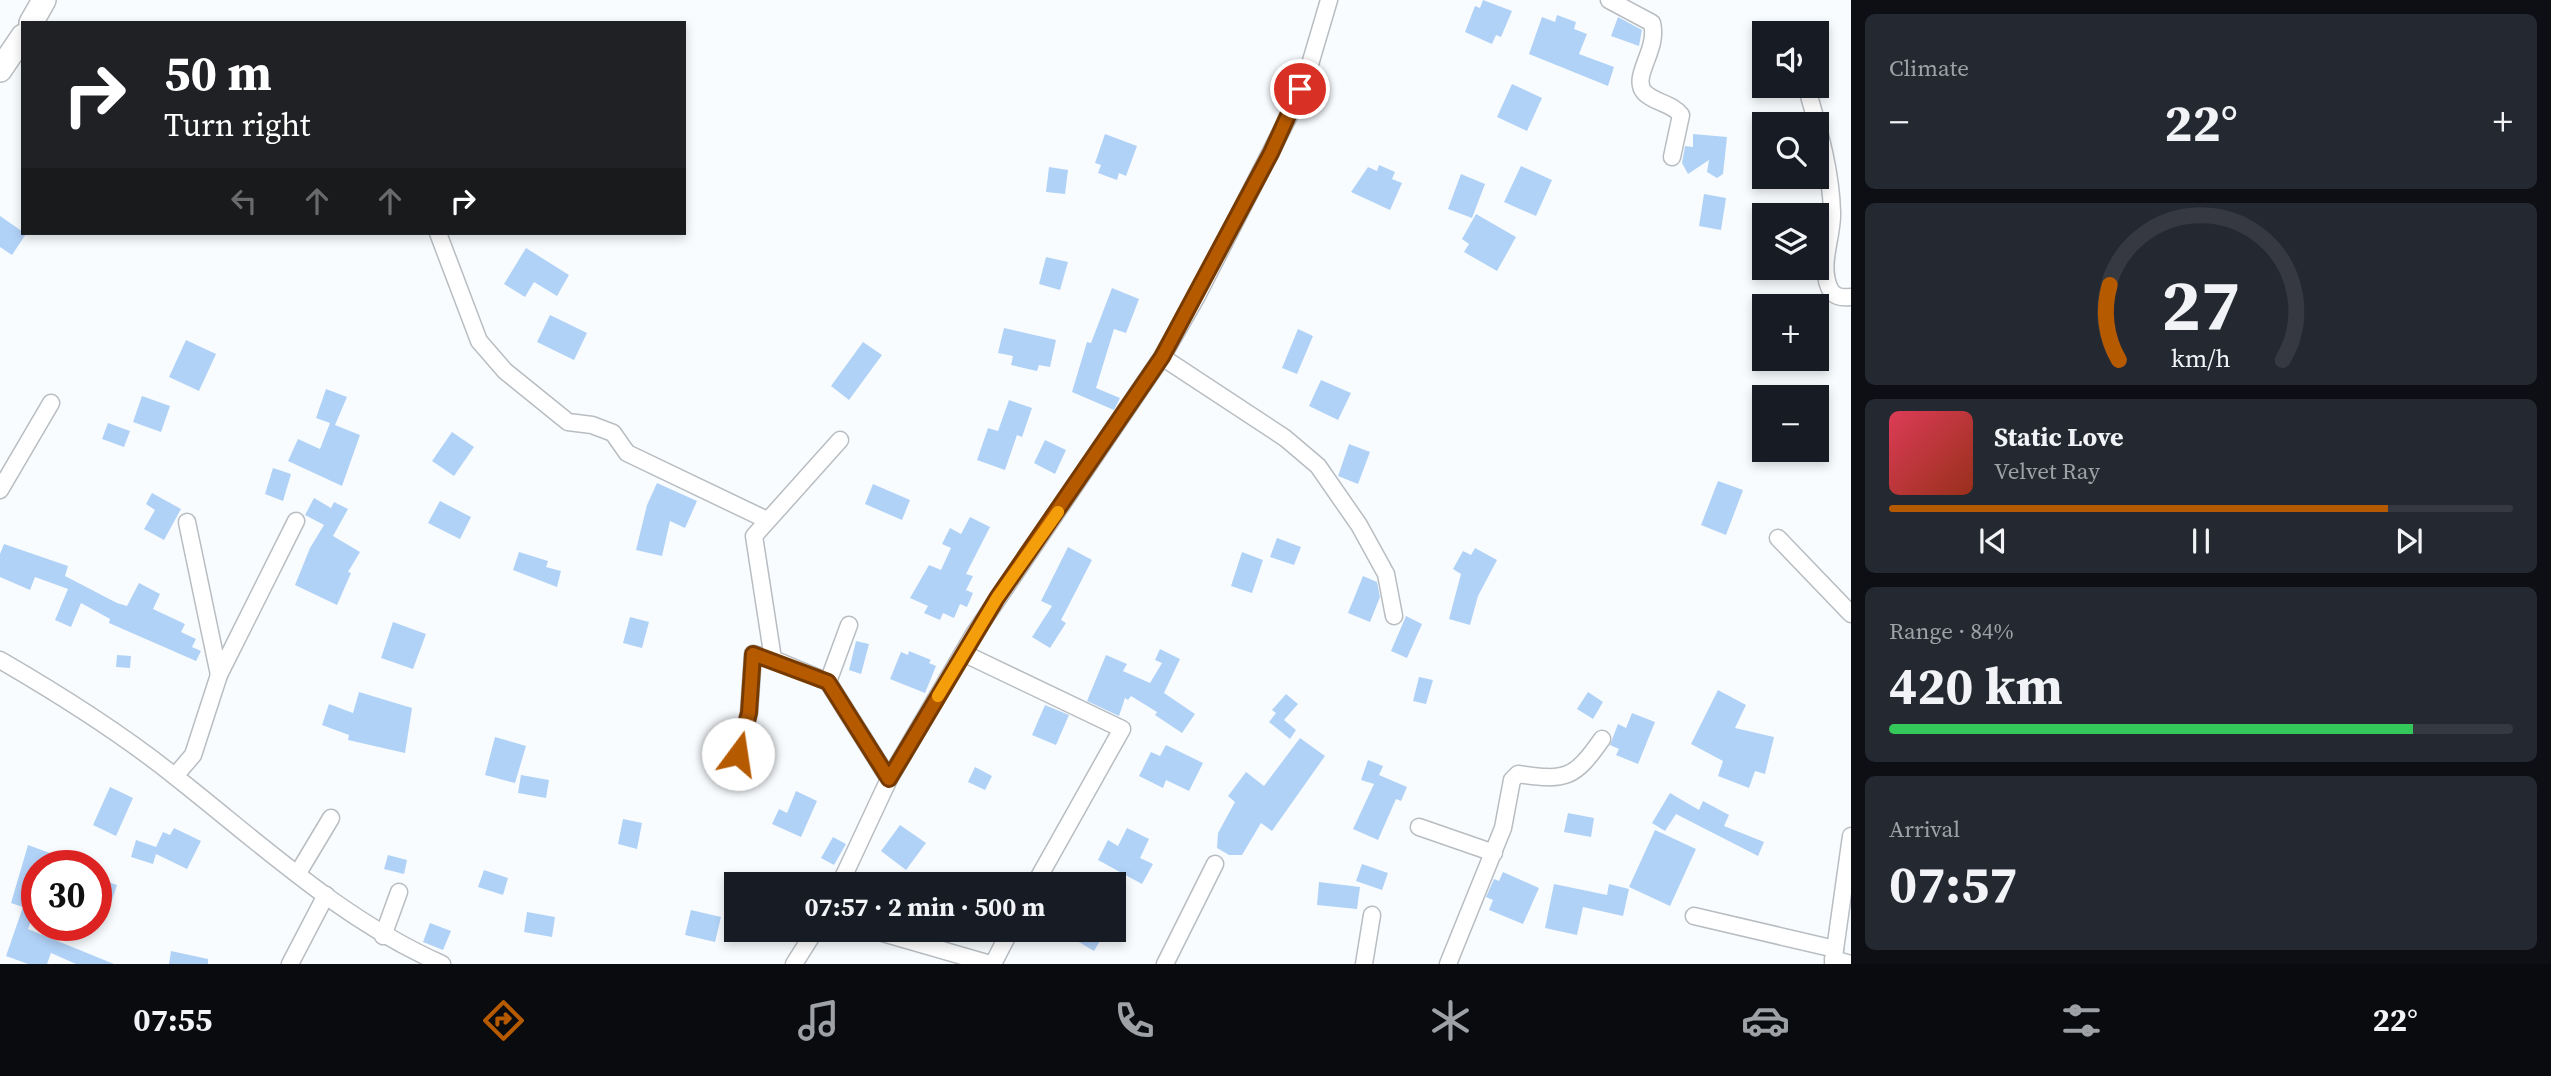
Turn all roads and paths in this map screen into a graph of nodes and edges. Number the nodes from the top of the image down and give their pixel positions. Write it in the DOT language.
graph roads {
  1 [pos="44,0"];
  2 [pos="1329,0"];
  3 [pos="1609,0"];
  4 [pos="32,21"];
  5 [pos="21,39"];
  6 [pos="0,70"];
  7 [pos="1810,98"];
  8 [pos="1672,157"];
  9 [pos="439,235"];
  10 [pos="1851,297"];
  11 [pos="1162,357"];
  12 [pos="51,403"];
  13 [pos="840,440"];
  14 [pos="0,490"];
  15 [pos="767,520"];
  16 [pos="187,522"];
  17 [pos="296,522"];
  18 [pos="1778,538"];
  19 [pos="1851,614"];
  20 [pos="1394,616"];
  21 [pos="849,625"];
  22 [pos="963,653"];
  23 [pos="773,659"];
  24 [pos="0,660"];
  25 [pos="219,675"];
  26 [pos="828,682"];
  27 [pos="1602,739"];
  28 [pos="734,774"];
  29 [pos="176,776"];
  30 [pos="889,779"];
  31 [pos="331,818"];
  32 [pos="1419,827"];
  33 [pos="1851,836"];
  34 [pos="1494,853"];
  35 [pos="1215,864"];
  36 [pos="846,872"];
  37 [pos="1042,872"];
  38 [pos="298,873"];
  39 [pos="400,892"];
  40 [pos="326,895"];
  41 [pos="1372,915"];
  42 [pos="1694,916"];
  43 [pos="383,936"];
  44 [pos="808,942"];
  45 [pos="915,942"];
  46 [pos="1004,942"];
  47 [pos="1834,957"];
  48 [pos="290,964"];
  49 [pos="442,964"];
  50 [pos="794,964"];
  51 [pos="992,964"];
  52 [pos="1165,964"];
  53 [pos="1364,964"];
  54 [pos="1448,964"];
  55 [pos="1851,964"];
  1 -- 4 [label="main road"];
  2 -- 11 [label="street"];
  3 -- 8 [label="street"];
  5 -- 6 [label="main road"];
  7 -- 10 [label="street"];
  9 -- 15 [label="street"];
  11 -- 20 [label="street"];
  11 -- 22 [label="street"];
  12 -- 14 [label="street"];
  13 -- 15 [label="street"];
  15 -- 23 [label="street"];
  16 -- 25 [label="street"];
  17 -- 25 [label="street"];
  18 -- 19 [label="street"];
  21 -- 26 [label="street"];
  22 -- 30 [label="street"];
  22 -- 37 [label="street"];
  23 -- 26 [label="street"];
  23 -- 28 [label="street"];
  24 -- 29 [label="street"];
  25 -- 29 [label="street"];
  26 -- 30 [label="street"];
  27 -- 34 [label="street"];
  29 -- 38 [label="street"];
  30 -- 36 [label="street"];
  31 -- 38 [label="street"];
  32 -- 34 [label="street"];
  33 -- 47 [label="street"];
  34 -- 54 [label="street"];
  35 -- 52 [label="street"];
  38 -- 40 [label="street"];
  39 -- 43 [label="street"];
  40 -- 43 [label="street"];
  40 -- 48 [label="street"];
  41 -- 53 [label="street"];
  42 -- 47 [label="street"];
  43 -- 49 [label="street"];
  44 -- 50 [label="street"];
  45 -- 51 [label="street"];
  46 -- 51 [label="street"];
  47 -- 55 [label="street"];
}
